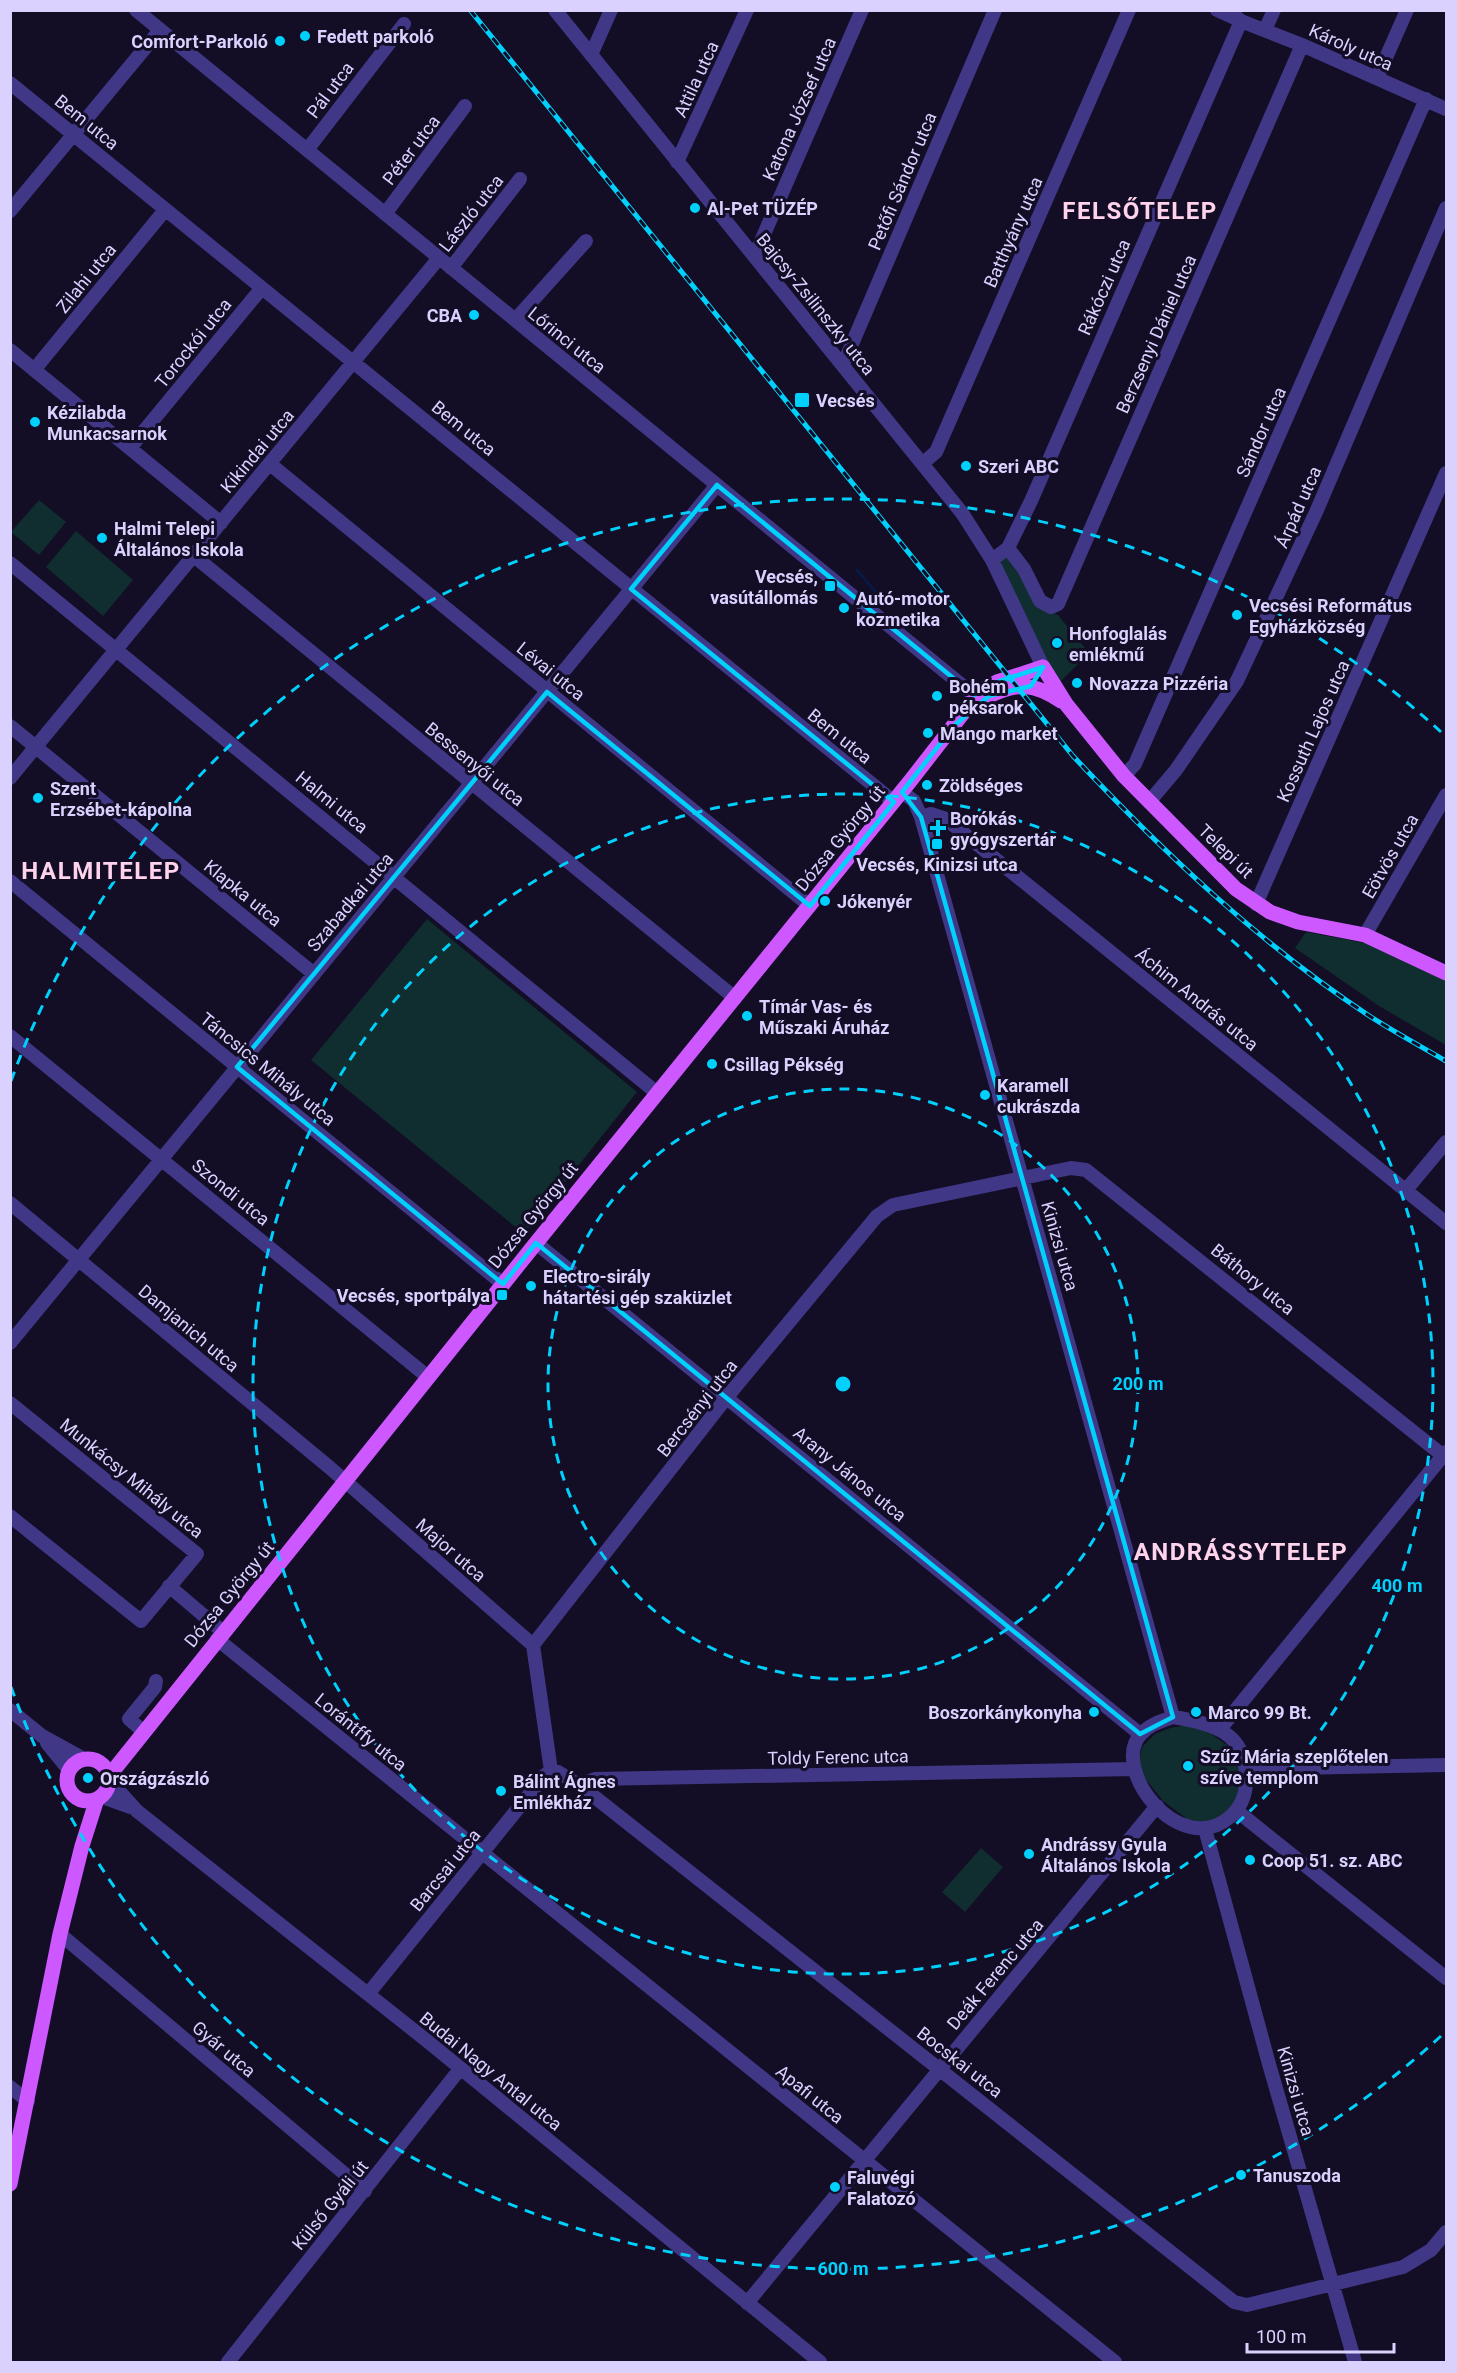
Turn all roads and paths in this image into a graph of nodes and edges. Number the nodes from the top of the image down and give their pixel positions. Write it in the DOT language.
graph roads {
  1 [pos="136,10"];
  2 [pos="555,10"];
  3 [pos="611,10"];
  4 [pos="747,10"];
  5 [pos="862,10"];
  6 [pos="995,10"];
  7 [pos="1129,10"];
  8 [pos="1217,10"];
  9 [pos="1225,10"];
  10 [pos="1274,10"];
  11 [pos="1407,10"];
  12 [pos="1241,21"];
  13 [pos="404,24"];
  14 [pos="160,30"];
  15 [pos="1266,30"];
  16 [pos="1302,45"];
  17 [pos="591,55"];
  18 [pos="1377,78"];
  19 [pos="10,83"];
  20 [pos="1426,99"];
  21 [pos="465,106"];
  22 [pos="1446,108"];
  23 [pos="74,135"];
  24 [pos="307,150"];
  25 [pos="677,162"];
  26 [pos="520,179"];
  27 [pos="1446,208"];
  28 [pos="165,210"];
  29 [pos="10,211"];
  30 [pos="385,214"];
  31 [pos="586,241"];
  32 [pos="753,254"];
  33 [pos="439,258"];
  34 [pos="451,268"];
  35 [pos="261,289"];
  36 [pos="515,320"];
  37 [pos="10,350"];
  38 [pos="354,362"];
  39 [pos="843,365"];
  40 [pos="34,370"];
  41 [pos="130,448"];
  42 [pos="923,463"];
  43 [pos="270,464"];
  44 [pos="1446,473"];
  45 [pos="717,485"];
  46 [pos="221,523"];
  47 [pos="1008,548"];
  48 [pos="194,556"];
  49 [pos="992,560"];
  50 [pos="10,563"];
  51 [pos="631,589"];
  52 [pos="117,649"];
  53 [pos="1042,667"];
  54 [pos="1031,686"];
  55 [pos="547,692"];
  56 [pos="975,696"];
  57 [pos="1066,704"];
  58 [pos="955,725"];
  59 [pos="10,726"];
  60 [pos="36,747"];
  61 [pos="1124,776"];
  62 [pos="10,778"];
  63 [pos="471,784"];
  64 [pos="1446,795"];
  65 [pos="898,797"];
  66 [pos="1149,802"];
  67 [pos="921,817"];
  68 [pos="394,877"];
  69 [pos="10,881"];
  70 [pos="1256,904"];
  71 [pos="810,906"];
  72 [pos="1365,935"];
  73 [pos="314,974"];
  74 [pos="1446,974"];
  75 [pos="735,998"];
  76 [pos="10,1036"];
  77 [pos="237,1067"];
  78 [pos="657,1093"];
  79 [pos="1446,1142"];
  80 [pos="161,1159"];
  81 [pos="1023,1178"];
  82 [pos="1406,1190"];
  83 [pos="10,1203"];
  84 [pos="1446,1223"];
  85 [pos="536,1243"];
  86 [pos="78,1259"];
  87 [pos="503,1284"];
  88 [pos="10,1343"];
  89 [pos="428,1377"];
  90 [pos="727,1397"];
  91 [pos="10,1403"];
  92 [pos="1445,1455"];
  93 [pos="344,1481"];
  94 [pos="10,1516"];
  95 [pos="169,1586"];
  96 [pos="220,1636"];
  97 [pos="533,1645"];
  98 [pos="156,1681"];
  99 [pos="10,1710"];
  100 [pos="1173,1717"];
  101 [pos="1220,1729"];
  102 [pos="1140,1734"];
  103 [pos="42,1736"];
  104 [pos="141,1736"];
  105 [pos="91,1760"];
  106 [pos="1446,1765"];
  107 [pos="1133,1769"];
  108 [pos="1247,1769"];
  109 [pos="69,1770"];
  110 [pos="551,1771"];
  111 [pos="109,1778"];
  112 [pos="582,1787"];
  113 [pos="100,1798"];
  114 [pos="79,1799"];
  115 [pos="1157,1806"];
  116 [pos="137,1810"];
  117 [pos="1237,1810"];
  118 [pos="1205,1829"];
  119 [pos="82,1846"];
  120 [pos="481,1853"];
  121 [pos="60,1934"];
  122 [pos="1446,1978"];
  123 [pos="368,1994"];
  124 [pos="460,2069"];
  125 [pos="940,2069"];
  126 [pos="10,2087"];
  127 [pos="28,2101"];
  128 [pos="864,2160"];
  129 [pos="10,2184"];
  130 [pos="365,2192"];
  131 [pos="1446,2232"];
  132 [pos="1333,2284"];
  133 [pos="747,2303"];
  134 [pos="234,2360"];
  135 [pos="820,2362"];
  136 [pos="1115,2362"];
  137 [pos="1355,2362"];
  1 -- 14 [label="street, Lőrinci utca"];
  2 -- 17 [label="street, Bajcsy-Zsilinszky utca"];
  3 -- 17 [label="street"];
  4 -- 25 [label="street, Attila utca"];
  5 -- 32 [label="street, Katona József utca"];
  6 -- 39 [label="street, Petőfi Sándor utca"];
  7 -- 42 [label="street, Batthyány utca"];
  8 -- 12 [label="street, Károly utca"];
  9 -- 12 [label="street, Károly utca"];
  10 -- 15 [label="street"];
  11 -- 18 [label="street"];
  12 -- 15 [label="street, Károly utca"];
  12 -- 47 [label="street, Rákóczi utca"];
  13 -- 24 [label="street, Pál utca"];
  14 -- 23 [label="street"];
  14 -- 24 [label="street, Lőrinci utca"];
  15 -- 16 [label="street, Károly utca"];
  16 -- 18 [label="street, Károly utca"];
  16 -- 47 [label="street, Berzsenyi Dániel utca"];
  17 -- 25 [label="street, Bajcsy-Zsilinszky utca"];
  18 -- 20 [label="street, Károly utca"];
  19 -- 23 [label="street, Bem utca"];
  20 -- 22 [label="street, Károly utca"];
  20 -- 61 [label="street, Sándor utca"];
  21 -- 30 [label="street, Péter utca"];
  23 -- 28 [label="street, Bem utca"];
  23 -- 29 [label="street"];
  24 -- 30 [label="street, Lőrinci utca"];
  25 -- 32 [label="street, Bajcsy-Zsilinszky utca"];
  26 -- 34 [label="street, László utca"];
  27 -- 66 [label="street, Árpád utca"];
  28 -- 35 [label="street, Bem utca"];
  28 -- 40 [label="street, Zilahi utca"];
  30 -- 33 [label="street, Lőrinci utca"];
  31 -- 36 [label="street"];
  32 -- 39 [label="street, Bajcsy-Zsilinszky utca"];
  33 -- 34 [label="street, Lőrinci utca"];
  33 -- 38 [label="street, Kikindai utca"];
  34 -- 36 [label="street, Lőrinci utca"];
  35 -- 38 [label="street, Bem utca"];
  35 -- 41 [label="street, Torockói utca"];
  36 -- 45 [label="street, Lőrinci utca"];
  37 -- 40 [label="street"];
  38 -- 43 [label="street, Kikindai utca"];
  38 -- 51 [label="street, Bem utca"];
  39 -- 42 [label="street, Bajcsy-Zsilinszky utca"];
  40 -- 41 [label="street"];
  41 -- 46 [label="street"];
  42 -- 49 [label="street, Bajcsy-Zsilinszky utca"];
  43 -- 46 [label="street, Kikindai utca"];
  43 -- 55 [label="street, Lévai utca"];
  44 -- 70 [label="street, Kossuth Lajos utca"];
  45 -- 51 [label="street, Szabadkai utca"];
  45 -- 56 [label="street, Lőrinci utca"];
  46 -- 48 [label="street, Kikindai utca"];
  47 -- 49 [label="street, Rákóczi utca"];
  48 -- 52 [label="street, Kikindai utca"];
  48 -- 63 [label="street, Bessenyői utca"];
  49 -- 53 [label="street, Bajcsy-Zsilinszky utca"];
  50 -- 52 [label="street, Halmi utca"];
  51 -- 55 [label="street, Szabadkai utca"];
  51 -- 65 [label="street, Bem utca"];
  52 -- 60 [label="street, Kikindai utca"];
  52 -- 68 [label="street, Halmi utca"];
  53 -- 54 [label="main road"];
  53 -- 56 [label="main road, Dózsa György út"];
  53 -- 57 [label="main road, Telepi út"];
  54 -- 57 [label="main road"];
  54 -- 58 [label="main road, Dózsa György út"];
  55 -- 63 [label="street, Szabadkai utca"];
  55 -- 71 [label="street, Lévai utca"];
  56 -- 58 [label="main road, Dózsa György út"];
  57 -- 61 [label="main road, Telepi út"];
  58 -- 65 [label="main road, Dózsa György út"];
  59 -- 60 [label="street, Klapka utca"];
  60 -- 62 [label="street, Kikindai utca"];
  60 -- 73 [label="street, Klapka utca"];
  61 -- 66 [label="main road, Telepi út"];
  63 -- 68 [label="street, Szabadkai utca"];
  63 -- 75 [label="street, Bessenyői utca"];
  64 -- 72 [label="street, Eötvös utca"];
  65 -- 67 [label="street, Kinizsi utca"];
  65 -- 71 [label="main road, Dózsa György út"];
  66 -- 70 [label="main road, Telepi út"];
  67 -- 81 [label="street, Kinizsi utca"];
  67 -- 82 [label="street, Áchim András utca"];
  68 -- 73 [label="street, Szabadkai utca"];
  68 -- 78 [label="street, Halmi utca"];
  69 -- 77 [label="street, Táncsics Mihály utca"];
  70 -- 72 [label="main road, Telepi út"];
  71 -- 75 [label="main road, Dózsa György út"];
  72 -- 74 [label="main road, Telepi út"];
  73 -- 77 [label="street, Szabadkai utca"];
  75 -- 78 [label="main road, Dózsa György út"];
  76 -- 80 [label="street, Szondi utca"];
  77 -- 80 [label="street, Szabadkai utca"];
  77 -- 87 [label="street, Táncsics Mihály utca"];
  78 -- 85 [label="main road, Dózsa György út"];
  79 -- 82 [label="street"];
  80 -- 86 [label="street, Szabadkai utca"];
  80 -- 89 [label="street, Szondi utca"];
  81 -- 90 [label="street, Bercsényi utca"];
  81 -- 92 [label="street, Báthory utca"];
  81 -- 100 [label="street, Kinizsi utca"];
  82 -- 84 [label="street, Áchim András utca"];
  83 -- 86 [label="street, Damjanich utca"];
  85 -- 87 [label="main road, Dózsa György út"];
  85 -- 90 [label="street, Arany János utca"];
  86 -- 88 [label="street, Szabadkai utca"];
  86 -- 93 [label="street, Damjanich utca"];
  87 -- 89 [label="main road, Dózsa György út"];
  89 -- 93 [label="main road, Dózsa György út"];
  90 -- 97 [label="street, Bercsényi utca"];
  90 -- 102 [label="street, Arany János utca"];
  91 -- 95 [label="street, Munkácsy Mihály utca"];
  92 -- 101 [label="street"];
  93 -- 96 [label="main road, Dózsa György út"];
  93 -- 97 [label="street, Major utca"];
  94 -- 95 [label="street"];
  95 -- 96 [label="street, Lorántffy utca"];
  96 -- 104 [label="main road, Dózsa György út"];
  96 -- 120 [label="street, Lorántffy utca"];
  97 -- 110 [label="street"];
  98 -- 104 [label="street"];
  99 -- 103 [label="street"];
  100 -- 101 [label="street"];
  100 -- 102 [label="street"];
  101 -- 108 [label="street"];
  102 -- 107 [label="street"];
  103 -- 105 [label="street"];
  103 -- 109 [label="street"];
  104 -- 105 [label="main road, Dózsa György út"];
  104 -- 111 [label="main road, Dózsa György út"];
  105 -- 109 [label="main road"];
  105 -- 111 [label="main road"];
  106 -- 108 [label="street"];
  107 -- 112 [label="street, Toldy Ferenc utca"];
  107 -- 115 [label="street"];
  108 -- 117 [label="street"];
  109 -- 114 [label="main road"];
  110 -- 112 [label="street"];
  110 -- 120 [label="street, Barcsai utca"];
  111 -- 113 [label="main road"];
  111 -- 116 [label="street, Budai Nagy Antal utca"];
  112 -- 125 [label="street, Bocskai utca"];
  113 -- 114 [label="main road"];
  113 -- 116 [label="street, Budai Nagy Antal utca"];
  113 -- 119 [label="main road"];
  114 -- 119 [label="main road"];
  115 -- 118 [label="street"];
  115 -- 125 [label="street, Deák Ferenc utca"];
  116 -- 123 [label="street, Budai Nagy Antal utca"];
  117 -- 118 [label="street"];
  117 -- 122 [label="street"];
  118 -- 132 [label="street, Kinizsi utca"];
  119 -- 121 [label="main road"];
  120 -- 123 [label="street, Barcsai utca"];
  120 -- 128 [label="street, Apafi utca"];
  121 -- 127 [label="main road"];
  121 -- 130 [label="street, Gyár utca"];
  123 -- 124 [label="street, Budai Nagy Antal utca"];
  124 -- 130 [label="street, Külső Gyáli út"];
  124 -- 133 [label="street, Budai Nagy Antal utca"];
  125 -- 128 [label="street, Deák Ferenc utca"];
  125 -- 132 [label="street, Bocskai utca"];
  126 -- 127 [label="street"];
  127 -- 129 [label="main road"];
  128 -- 133 [label="street, Deák Ferenc utca"];
  128 -- 136 [label="street, Apafi utca"];
  130 -- 134 [label="street, Külső Gyáli út"];
  131 -- 132 [label="street, Bocskai utca"];
  132 -- 137 [label="street, Kinizsi utca"];
  133 -- 135 [label="street, Budai Nagy Antal utca"];
}
